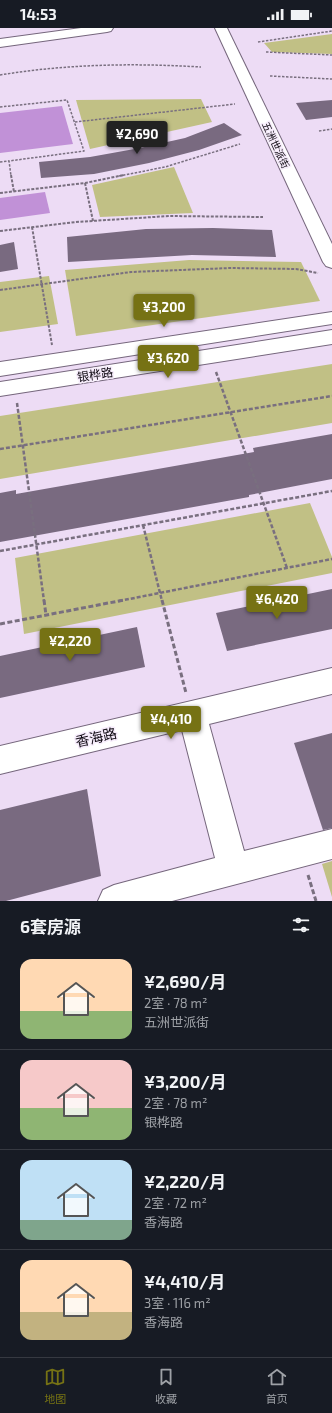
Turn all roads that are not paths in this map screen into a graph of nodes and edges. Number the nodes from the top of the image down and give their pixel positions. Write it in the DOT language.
graph roads {
  1 [pos="106,28"];
  2 [pos="221,28"];
  3 [pos="0,43"];
  4 [pos="328,268"];
  5 [pos="332,318"];
  6 [pos="332,337"];
  7 [pos="0,369"];
  8 [pos="7,387"];
  9 [pos="332,680"];
  10 [pos="192,714"];
  11 [pos="0,760"];
  12 [pos="332,844"];
  13 [pos="233,869"];
  14 [pos="114,901"];
  1 -- 3 [label="street"];
  2 -- 4 [label="street, 五洲世派街"];
  5 -- 7 [label="street, 银桦路"];
  6 -- 8 [label="street, 银桦路"];
  9 -- 10 [label="street, 香海路"];
  10 -- 11 [label="street, 香海路"];
  10 -- 13 [label="street"];
  12 -- 13 [label="street"];
  13 -- 14 [label="street"];
}
